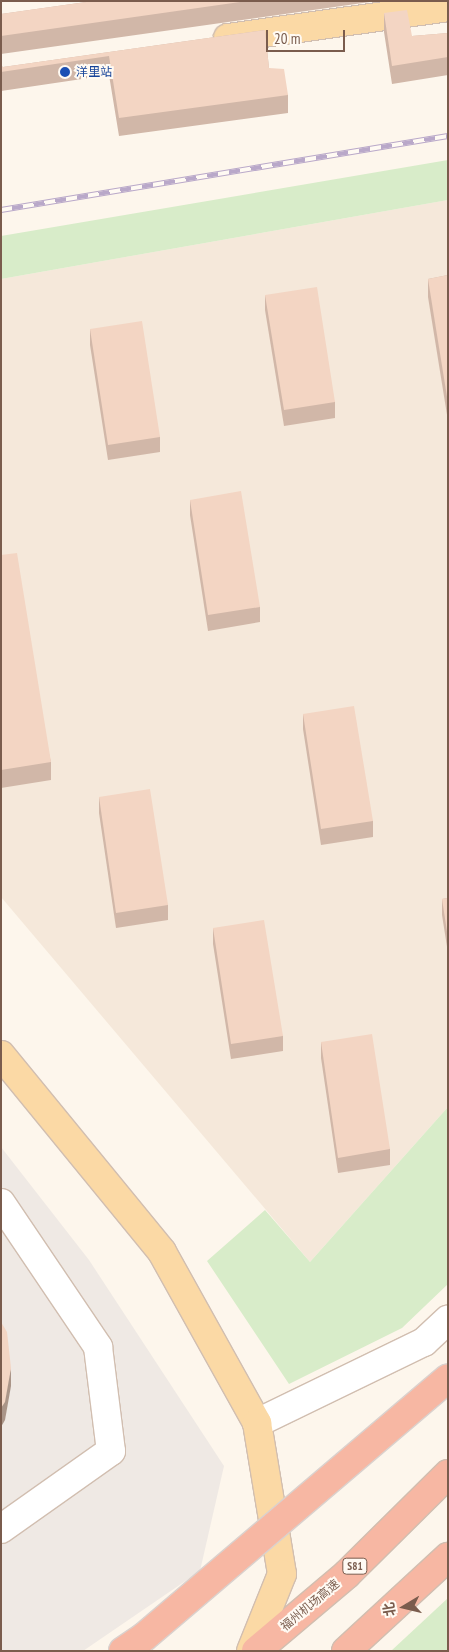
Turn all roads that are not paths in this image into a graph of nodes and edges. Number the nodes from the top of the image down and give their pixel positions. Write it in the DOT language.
graph roads {
  1 [pos="448,7"];
  2 [pos="205,41"];
  3 [pos="1,1055"];
  4 [pos="1,1204"];
  5 [pos="448,1320"];
  6 [pos="448,1378"];
  7 [pos="257,1423"];
  8 [pos="448,1474"];
  9 [pos="1,1529"];
  10 [pos="448,1557"];
  11 [pos="123,1651"];
  12 [pos="251,1651"];
  13 [pos="256,1651"];
  14 [pos="346,1651"];
  1 -- 2 [label="main road"];
  3 -- 7 [label="main road"];
  4 -- 9 [label="street"];
  5 -- 7 [label="street"];
  6 -- 11 [label="highway, bridge"];
  7 -- 12 [label="main road"];
  8 -- 13 [label="highway, 福州机场高速 / S81"];
  10 -- 14 [label="highway"];
}
